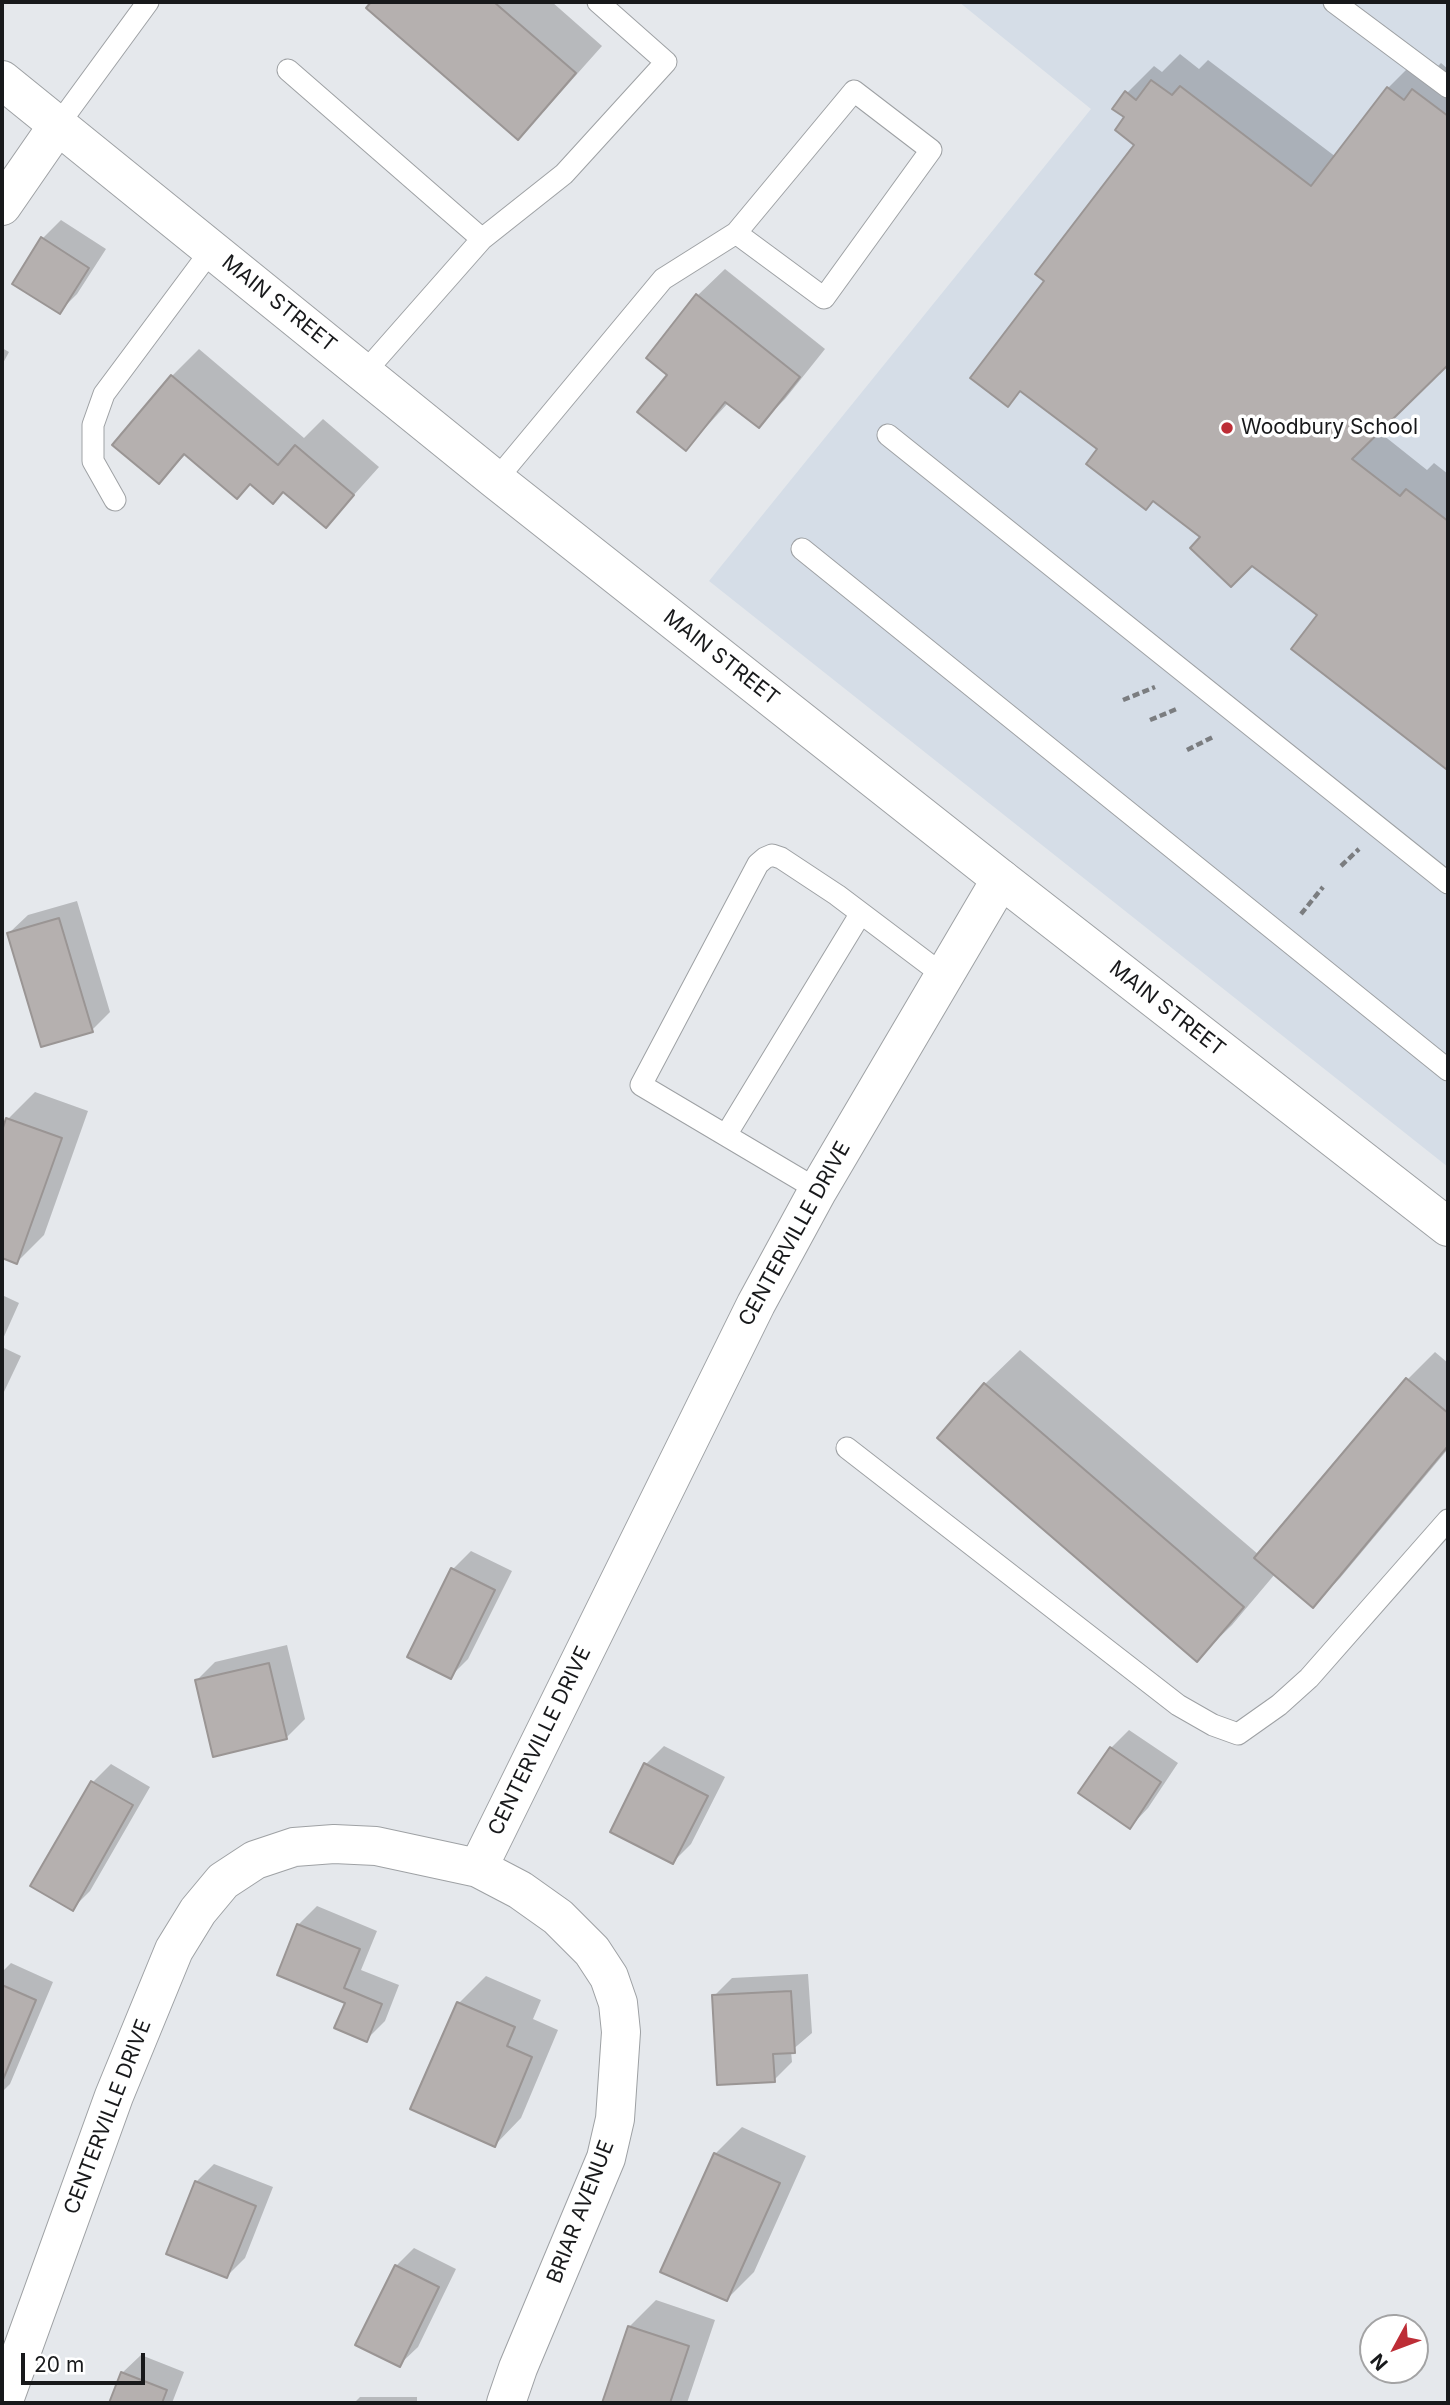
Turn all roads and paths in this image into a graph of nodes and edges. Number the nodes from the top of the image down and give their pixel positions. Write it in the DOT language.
graph roads {
  1 [pos="148,2"];
  2 [pos="598,2"];
  3 [pos="1334,2"];
  4 [pos="288,70"];
  5 [pos="2,80"];
  6 [pos="1448,87"];
  7 [pos="58,125"];
  8 [pos="2,206"];
  9 [pos="736,233"];
  10 [pos="482,239"];
  11 [pos="212,249"];
  12 [pos="364,373"];
  13 [pos="888,435"];
  14 [pos="496,480"];
  15 [pos="115,500"];
  16 [pos="802,549"];
  17 [pos="1166,683"];
  18 [pos="1124,700"];
  19 [pos="1189,703"];
  20 [pos="1150,720"];
  21 [pos="1225,731"];
  22 [pos="1187,750"];
  23 [pos="1367,841"];
  24 [pos="1341,866"];
  25 [pos="1001,879"];
  26 [pos="1448,883"];
  27 [pos="861,913"];
  28 [pos="943,975"];
  29 [pos="1448,1070"];
  30 [pos="726,1135"];
  31 [pos="818,1190"];
  32 [pos="1448,1227"];
  33 [pos="848,1448"];
  34 [pos="1448,1520"];
  35 [pos="478,1868"];
  36 [pos="3,2403"];
  37 [pos="506,2403"];
  1 -- 7 [label="lane"];
  2 -- 10 [label="lane"];
  3 -- 6 [label="lane"];
  4 -- 10 [label="lane"];
  5 -- 7 [label="street, MAIN STREET"];
  7 -- 8 [label="street"];
  7 -- 11 [label="street, MAIN STREET"];
  9 -- 9 [label="lane"];
  9 -- 14 [label="lane"];
  10 -- 12 [label="lane"];
  11 -- 12 [label="street, MAIN STREET"];
  11 -- 15 [label="lane"];
  12 -- 14 [label="street, MAIN STREET"];
  13 -- 26 [label="lane"];
  14 -- 25 [label="street, MAIN STREET"];
  16 -- 29 [label="lane"];
  17 -- 18 [label="path"];
  19 -- 20 [label="path"];
  21 -- 22 [label="path"];
  23 -- 24 [label="path"];
  25 -- 28 [label="street, CENTERVILLE DRIVE"];
  25 -- 32 [label="street, MAIN STREET"];
  27 -- 28 [label="lane"];
  27 -- 30 [label="lane"];
  27 -- 30 [label="lane"];
  28 -- 31 [label="street, CENTERVILLE DRIVE"];
  30 -- 31 [label="lane"];
  31 -- 35 [label="street, CENTERVILLE DRIVE"];
  33 -- 34 [label="lane"];
  35 -- 36 [label="street, CENTERVILLE DRIVE"];
  35 -- 37 [label="street, BRIAR AVENUE"];
}
